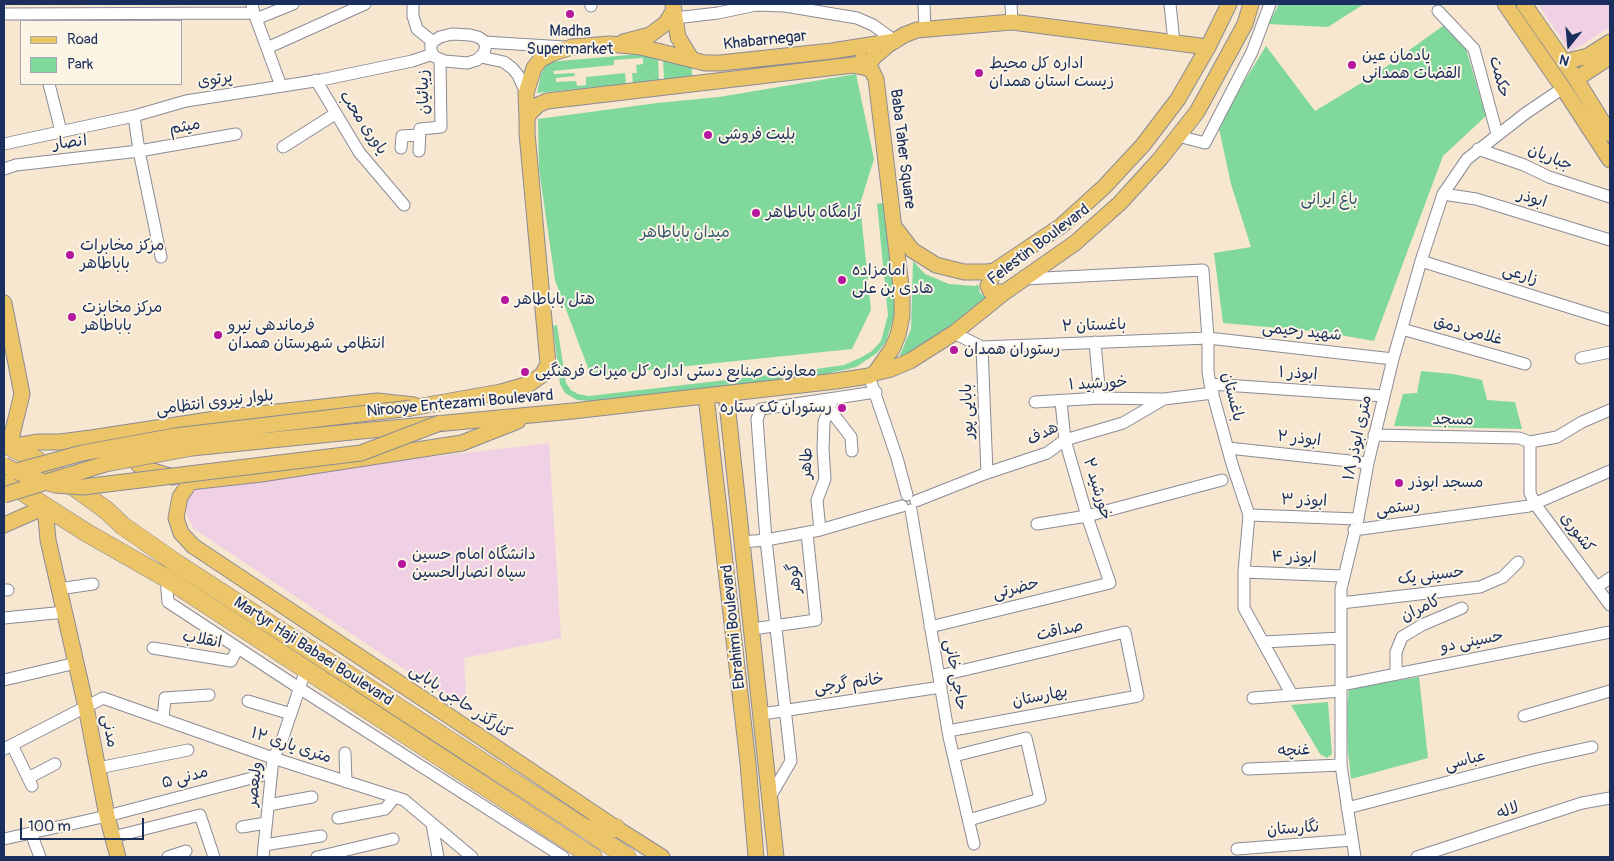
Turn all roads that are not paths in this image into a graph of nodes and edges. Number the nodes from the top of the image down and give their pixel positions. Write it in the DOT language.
graph roads {
  1 [pos="365,4"];
  2 [pos="413,4"];
  3 [pos="924,4"];
  4 [pos="1011,4"];
  5 [pos="1170,4"];
  6 [pos="1229,4"];
  7 [pos="1251,4"];
  8 [pos="1270,4"];
  9 [pos="1505,4"];
  10 [pos="1524,4"];
  11 [pos="288,5"];
  12 [pos="182,9"];
  13 [pos="674,11"];
  14 [pos="1438,11"];
  15 [pos="254,12"];
  16 [pos="4,14"];
  17 [pos="40,18"];
  18 [pos="1012,22"];
  19 [pos="925,29"];
  20 [pos="895,41"];
  21 [pos="433,42"];
  22 [pos="484,42"];
  23 [pos="1610,42"];
  24 [pos="1174,43"];
  25 [pos="610,44"];
  26 [pos="572,47"];
  27 [pos="1208,47"];
  28 [pos="267,48"];
  29 [pos="844,49"];
  30 [pos="436,57"];
  31 [pos="481,57"];
  32 [pos="1610,57"];
  33 [pos="692,60"];
  34 [pos="1564,62"];
  35 [pos="867,68"];
  36 [pos="316,80"];
  37 [pos="1565,82"];
  38 [pos="49,85"];
  39 [pos="281,86"];
  40 [pos="526,93"];
  41 [pos="335,114"];
  42 [pos="134,116"];
  43 [pos="527,120"];
  44 [pos="1609,131"];
  45 [pos="61,132"];
  46 [pos="236,134"];
  47 [pos="1497,134"];
  48 [pos="419,135"];
  49 [pos="1178,136"];
  50 [pos="4,144"];
  51 [pos="283,147"];
  52 [pos="401,148"];
  53 [pos="1478,149"];
  54 [pos="419,151"];
  55 [pos="139,152"];
  56 [pos="1610,160"];
  57 [pos="4,169"];
  58 [pos="1443,194"];
  59 [pos="1610,197"];
  60 [pos="404,205"];
  61 [pos="894,227"];
  62 [pos="1610,240"];
  63 [pos="161,257"];
  64 [pos="1420,261"];
  65 [pos="994,271"];
  66 [pos="1024,279"];
  67 [pos="1005,292"];
  68 [pos="4,303"];
  69 [pos="1610,320"];
  70 [pos="1402,329"];
  71 [pos="954,332"];
  72 [pos="1208,338"];
  73 [pos="1095,342"];
  74 [pos="982,348"];
  75 [pos="1610,352"];
  76 [pos="1581,358"];
  77 [pos="1393,359"];
  78 [pos="1525,364"];
  79 [pos="872,375"];
  80 [pos="1212,388"];
  81 [pos="876,392"];
  82 [pos="726,394"];
  83 [pos="706,396"];
  84 [pos="1384,396"];
  85 [pos="1100,398"];
  86 [pos="1164,399"];
  87 [pos="1035,402"];
  88 [pos="1061,402"];
  89 [pos="832,404"];
  90 [pos="418,407"];
  91 [pos="1610,410"];
  92 [pos="534,415"];
  93 [pos="440,423"];
  94 [pos="710,425"];
  95 [pos="729,425"];
  96 [pos="136,431"];
  97 [pos="1374,435"];
  98 [pos="1065,440"];
  99 [pos="1530,442"];
  100 [pos="6,445"];
  101 [pos="1228,448"];
  102 [pos="852,451"];
  103 [pos="1368,463"];
  104 [pos="4,465"];
  105 [pos="1610,471"];
  106 [pos="987,473"];
  107 [pos="4,474"];
  108 [pos="4,480"];
  109 [pos="1222,480"];
  110 [pos="190,482"];
  111 [pos="4,495"];
  112 [pos="909,503"];
  113 [pos="1535,504"];
  114 [pos="45,507"];
  115 [pos="1249,515"];
  116 [pos="1087,516"];
  117 [pos="1037,524"];
  118 [pos="4,525"];
  119 [pos="1356,525"];
  120 [pos="820,530"];
  121 [pos="807,532"];
  122 [pos="766,540"];
  123 [pos="742,542"];
  124 [pos="1518,562"];
  125 [pos="1244,572"];
  126 [pos="1343,576"];
  127 [pos="238,577"];
  128 [pos="166,578"];
  129 [pos="1610,578"];
  130 [pos="1110,583"];
  131 [pos="93,584"];
  132 [pos="1597,587"];
  133 [pos="58,589"];
  134 [pos="1341,603"];
  135 [pos="1610,605"];
  136 [pos="1462,608"];
  137 [pos="65,612"];
  138 [pos="257,616"];
  139 [pos="4,618"];
  140 [pos="776,625"];
  141 [pos="930,627"];
  142 [pos="752,629"];
  143 [pos="281,632"];
  144 [pos="1610,632"];
  145 [pos="1341,638"];
  146 [pos="1263,642"];
  147 [pos="271,646"];
  148 [pos="153,648"];
  149 [pos="238,648"];
  150 [pos="76,664"];
  151 [pos="306,669"];
  152 [pos="1396,674"];
  153 [pos="4,680"];
  154 [pos="940,681"];
  155 [pos="299,688"];
  156 [pos="1340,688"];
  157 [pos="1610,692"];
  158 [pos="209,695"];
  159 [pos="1292,695"];
  160 [pos="1138,696"];
  161 [pos="1253,698"];
  162 [pos="248,701"];
  163 [pos="86,707"];
  164 [pos="786,710"];
  165 [pos="291,714"];
  166 [pos="762,714"];
  167 [pos="1524,716"];
  168 [pos="163,719"];
  169 [pos="948,731"];
  170 [pos="8,747"];
  171 [pos="1592,747"];
  172 [pos="188,750"];
  173 [pos="345,752"];
  174 [pos="954,756"];
  175 [pos="273,758"];
  176 [pos="55,764"];
  177 [pos="1340,765"];
  178 [pos="98,768"];
  179 [pos="1248,769"];
  180 [pos="271,773"];
  181 [pos="346,782"];
  182 [pos="312,797"];
  183 [pos="395,797"];
  184 [pos="770,797"];
  185 [pos="1610,798"];
  186 [pos="268,805"];
  187 [pos="1347,808"];
  188 [pos="107,816"];
  189 [pos="338,818"];
  190 [pos="969,820"];
  191 [pos="266,823"];
  192 [pos="432,824"];
  193 [pos="242,827"];
  194 [pos="616,828"];
  195 [pos="586,829"];
  196 [pos="31,833"];
  197 [pos="321,836"];
  198 [pos="112,837"];
  199 [pos="4,839"];
  200 [pos="393,839"];
  201 [pos="1352,840"];
  202 [pos="974,844"];
  203 [pos="264,845"];
  204 [pos="1237,849"];
  205 [pos="186,852"];
  206 [pos="40,857"];
  207 [pos="118,857"];
  208 [pos="168,857"];
  209 [pos="214,857"];
  210 [pos="263,857"];
  211 [pos="317,857"];
  212 [pos="438,857"];
  213 [pos="472,857"];
  214 [pos="563,857"];
  215 [pos="593,857"];
  216 [pos="627,857"];
  217 [pos="662,857"];
  218 [pos="756,857"];
  219 [pos="776,857"];
  220 [pos="1355,857"];
  221 [pos="1417,857"];
  1 -- 28 [label="street"];
  2 -- 21 [label="street"];
  3 -- 19 [label="street"];
  4 -- 18 [label="street"];
  5 -- 24 [label="street"];
  6 -- 27 [label="main road, Felestin Boulevard"];
  7 -- 49 [label="main road, Felestin Boulevard"];
  8 -- 49 [label="street"];
  9 -- 37 [label="main road"];
  10 -- 34 [label="main road"];
  11 -- 15 [label="street"];
  12 -- 15 [label="street"];
  12 -- 17 [label="street"];
  13 -- 20 [label="street"];
  13 -- 25 [label="main road"];
  13 -- 33 [label="main road"];
  14 -- 47 [label="street, حکمت"];
  15 -- 28 [label="street"];
  16 -- 17 [label="street"];
  18 -- 19 [label="main road, Khabarnegar"];
  18 -- 24 [label="main road, Khabarnegar"];
  19 -- 20 [label="main road, Khabarnegar"];
  20 -- 29 [label="main road, Khabarnegar"];
  20 -- 35 [label="main road, Khabarnegar"];
  21 -- 22 [label="street"];
  21 -- 30 [label="street"];
  22 -- 26 [label="street"];
  22 -- 31 [label="street"];
  23 -- 34 [label="main road"];
  24 -- 27 [label="main road, Khabarnegar"];
  25 -- 26 [label="main road"];
  25 -- 33 [label="main road, Khabarnegar"];
  26 -- 40 [label="main road"];
  27 -- 65 [label="main road, Felestin Boulevard"];
  28 -- 39 [label="street"];
  29 -- 33 [label="main road, Khabarnegar"];
  29 -- 35 [label="main road"];
  30 -- 31 [label="street, پرتوی"];
  30 -- 36 [label="street, پرتوی"];
  30 -- 48 [label="street, زیبائیان"];
  31 -- 40 [label="street"];
  32 -- 37 [label="main road"];
  34 -- 37 [label="main road"];
  35 -- 43 [label="main road"];
  35 -- 61 [label="main road, Baba Taher Square"];
  36 -- 39 [label="street, پرتوی"];
  36 -- 41 [label="street, یاوری محب"];
  37 -- 44 [label="main road"];
  37 -- 47 [label="street, ۱۸ متری ابوذر"];
  37 -- 56 [label="main road"];
  38 -- 45 [label="street"];
  39 -- 42 [label="street, پرتوی"];
  40 -- 43 [label="main road"];
  41 -- 51 [label="street"];
  41 -- 60 [label="street, یاوری محب"];
  42 -- 45 [label="street, پرتوی"];
  42 -- 55 [label="street"];
  43 -- 90 [label="main road, Nirooye Entezami Boulevard"];
  45 -- 50 [label="street, پرتوی"];
  46 -- 55 [label="street, میثم"];
  47 -- 53 [label="street, ۱۸ متری ابوذر"];
  48 -- 52 [label="street, زیبائیان"];
  48 -- 54 [label="street, زیبائیان"];
  49 -- 66 [label="main road, Felestin Boulevard"];
  53 -- 58 [label="street, ۱۸ متری ابوذر"];
  53 -- 59 [label="street, جباریان"];
  55 -- 57 [label="street, انصار"];
  55 -- 63 [label="street"];
  58 -- 62 [label="street, ابوذر"];
  58 -- 64 [label="street, ۱۸ متری ابوذر"];
  61 -- 65 [label="main road, Felestin Boulevard"];
  61 -- 79 [label="main road, Baba Taher Square"];
  64 -- 69 [label="street, زارعی"];
  64 -- 70 [label="street, ۱۸ متری ابوذر"];
  65 -- 67 [label="main road"];
  66 -- 67 [label="main road, Felestin Boulevard"];
  66 -- 72 [label="street, باغستان"];
  67 -- 71 [label="main road, Felestin Boulevard"];
  68 -- 100 [label="main road"];
  70 -- 77 [label="street, ۱۸ متری ابوذر"];
  70 -- 78 [label="street, غلامی دمق"];
  71 -- 74 [label="street"];
  71 -- 79 [label="main road, Felestin Boulevard"];
  72 -- 73 [label="street, باغستان ۲"];
  72 -- 77 [label="street, شهید رحیمی"];
  72 -- 80 [label="street, باغستان"];
  73 -- 74 [label="street, باغستان ۲"];
  73 -- 85 [label="street"];
  74 -- 106 [label="street, بابایی پور"];
  75 -- 76 [label="street"];
  77 -- 84 [label="street, ۱۸ متری ابوذر"];
  79 -- 81 [label="street, حاجی خانی"];
  79 -- 82 [label="main road"];
  80 -- 84 [label="street, ابوذر ۱"];
  80 -- 86 [label="street, هدف"];
  80 -- 101 [label="street, باغستان"];
  81 -- 89 [label="street"];
  81 -- 112 [label="street, حاجی خانی"];
  82 -- 83 [label="main road"];
  82 -- 95 [label="main road, Ebrahimi Boulevard"];
  83 -- 92 [label="main road, Nirooye Entezami Boulevard"];
  83 -- 94 [label="main road, Ebrahimi Boulevard"];
  84 -- 97 [label="street, ۱۸ متری ابوذر"];
  85 -- 86 [label="street, خورشید ۱"];
  85 -- 88 [label="street, خورشید ۱"];
  86 -- 98 [label="street, هدف"];
  87 -- 88 [label="street, خورشید ۱"];
  88 -- 98 [label="street, خورشید ۲"];
  89 -- 102 [label="street"];
  89 -- 120 [label="street, طاهر"];
  89 -- 122 [label="street"];
  90 -- 96 [label="main road, بلوار نیروی انتظامی"];
  90 -- 107 [label="main road, bridge"];
  91 -- 99 [label="street"];
  92 -- 93 [label="main road, Nirooye Entezami Boulevard"];
  92 -- 110 [label="main road"];
  93 -- 104 [label="main road, bridge"];
  93 -- 111 [label="main road, Nirooye Entezami Boulevard, bridge"];
  94 -- 95 [label="main road"];
  94 -- 218 [label="main road, Ebrahimi Boulevard"];
  95 -- 123 [label="main road, Ebrahimi Boulevard"];
  96 -- 100 [label="main road, بلوار نیروی انتظامی"];
  96 -- 110 [label="main road"];
  97 -- 99 [label="street, مسجد"];
  97 -- 103 [label="street, ۱۸ متری ابوذر"];
  98 -- 106 [label="street, هدف"];
  98 -- 116 [label="street, خورشید ۲"];
  99 -- 113 [label="street"];
  100 -- 138 [label="highway, Martyr Haji Babaei Boulevard"];
  101 -- 103 [label="street, ابوذر ۲"];
  101 -- 115 [label="street, باغستان"];
  103 -- 119 [label="street, ۱۸ متری ابوذر"];
  105 -- 113 [label="street, رستمی"];
  106 -- 112 [label="street, هدف"];
  108 -- 114 [label="highway, Martyr Haji Babaei Boulevard"];
  109 -- 116 [label="street"];
  110 -- 127 [label="main road, کنارگذر حاجی بابایی"];
  112 -- 120 [label="street, هدف"];
  112 -- 141 [label="street, حاجی خانی"];
  113 -- 119 [label="street, رستمی"];
  113 -- 132 [label="street, کشوری"];
  114 -- 118 [label="main road"];
  114 -- 128 [label="highway, Martyr Haji Babaei Boulevard"];
  114 -- 133 [label="main road, مدنی"];
  115 -- 119 [label="street, ابوذر ۳"];
  115 -- 125 [label="street, باغستان"];
  116 -- 117 [label="street"];
  116 -- 130 [label="street, خورشید ۲"];
  119 -- 126 [label="street, ۱۸ متری ابوذر"];
  120 -- 121 [label="street, هدف"];
  121 -- 122 [label="street, هدف"];
  121 -- 140 [label="street, گوهر"];
  122 -- 123 [label="street, هدف"];
  122 -- 140 [label="street"];
  123 -- 142 [label="main road, Ebrahimi Boulevard"];
  124 -- 134 [label="street, حسینی یک"];
  125 -- 126 [label="street, ابوذر ۴"];
  125 -- 146 [label="street, باغستان"];
  126 -- 134 [label="street, ۱۸ متری ابوذر"];
  127 -- 138 [label="main road"];
  127 -- 194 [label="main road, کنارگذر حاجی بابایی"];
  128 -- 147 [label="highway, Martyr Haji Babaei Boulevard"];
  128 -- 149 [label="street"];
  129 -- 132 [label="street"];
  130 -- 141 [label="street, حضرتی"];
  131 -- 133 [label="street"];
  132 -- 135 [label="street, کشوری"];
  133 -- 137 [label="main road, مدنی"];
  134 -- 145 [label="street, ۱۸ متری ابوذر"];
  136 -- 152 [label="street, کامران"];
  137 -- 139 [label="street"];
  137 -- 150 [label="main road, مدنی"];
  138 -- 143 [label="highway, Martyr Haji Babaei Boulevard"];
  140 -- 142 [label="street"];
  140 -- 164 [label="street"];
  141 -- 154 [label="street, حاجی خانی"];
  142 -- 166 [label="main road, Ebrahimi Boulevard"];
  143 -- 147 [label="highway"];
  143 -- 195 [label="highway, Martyr Haji Babaei Boulevard"];
  144 -- 152 [label="street, حسینی دو"];
  145 -- 146 [label="street"];
  145 -- 156 [label="street, ۱۸ متری ابوذر"];
  146 -- 159 [label="street, باغستان"];
  147 -- 151 [label="highway, Martyr Haji Babaei Boulevard"];
  148 -- 149 [label="street, انقلاب"];
  149 -- 155 [label="street"];
  150 -- 153 [label="street"];
  150 -- 163 [label="main road, مدنی"];
  151 -- 155 [label="street, ولیعصر"];
  151 -- 215 [label="highway, Martyr Haji Babaei Boulevard"];
  152 -- 156 [label="street, حسینی دو"];
  154 -- 160 [label="street, صداقت"];
  154 -- 164 [label="street, خانم گرجی"];
  154 -- 169 [label="street, حاجی خانی"];
  155 -- 165 [label="street, ولیعصر"];
  155 -- 214 [label="street"];
  156 -- 159 [label="street, حسینی دو"];
  156 -- 177 [label="street, ۱۸ متری ابوذر"];
  157 -- 167 [label="street"];
  158 -- 168 [label="street"];
  159 -- 161 [label="street, حسینی دو"];
  160 -- 169 [label="street, بهارستان"];
  162 -- 165 [label="street"];
  163 -- 168 [label="street, ۱۲ متری یاری"];
  163 -- 170 [label="street, ۱۲ متری یاری"];
  163 -- 178 [label="main road, مدنی"];
  164 -- 166 [label="street, خانم گرجی"];
  164 -- 184 [label="street"];
  165 -- 175 [label="street, ولیعصر"];
  166 -- 184 [label="main road, Ebrahimi Boulevard"];
  168 -- 175 [label="street, ۱۲ متری یاری"];
  169 -- 174 [label="street, حاجی خانی"];
  170 -- 176 [label="street"];
  171 -- 187 [label="street, عباسی"];
  172 -- 178 [label="street"];
  173 -- 181 [label="street"];
  174 -- 190 [label="street, حاجی خانی"];
  174 -- 190 [label="street"];
  175 -- 180 [label="street, ولیعصر"];
  175 -- 181 [label="street, ۱۲ متری یاری"];
  177 -- 179 [label="street, غنچه"];
  177 -- 187 [label="street, ۱۸ متری ابوذر"];
  178 -- 188 [label="main road, مدنی"];
  180 -- 186 [label="street, ولیعصر"];
  180 -- 188 [label="street, مدنی ۵"];
  181 -- 183 [label="street, ۱۲ متری یاری"];
  182 -- 186 [label="street"];
  183 -- 189 [label="street"];
  183 -- 192 [label="street, ۱۲ متری یاری"];
  184 -- 219 [label="main road, Ebrahimi Boulevard"];
  185 -- 221 [label="street, لاله"];
  186 -- 191 [label="street, ولیعصر"];
  187 -- 201 [label="street, ۱۸ متری ابوذر"];
  188 -- 196 [label="street, مدنی ۵"];
  188 -- 198 [label="main road, مدنی"];
  190 -- 202 [label="street, حاجی خانی"];
  191 -- 193 [label="street"];
  191 -- 203 [label="street, ولیعصر"];
  192 -- 212 [label="street"];
  192 -- 213 [label="street, ۱۲ متری یاری"];
  194 -- 195 [label="highway"];
  194 -- 217 [label="main road, کنارگذر حاجی بابایی"];
  195 -- 216 [label="highway, Martyr Haji Babaei Boulevard"];
  196 -- 199 [label="street, مدنی ۵"];
  196 -- 206 [label="street"];
  197 -- 203 [label="street"];
  198 -- 207 [label="main road, مدنی"];
  198 -- 209 [label="street"];
  200 -- 211 [label="street"];
  201 -- 204 [label="street, نگارستان"];
  201 -- 220 [label="street, ۱۸ متری ابوذر"];
  203 -- 210 [label="street, ولیعصر"];
  205 -- 208 [label="street"];
}
